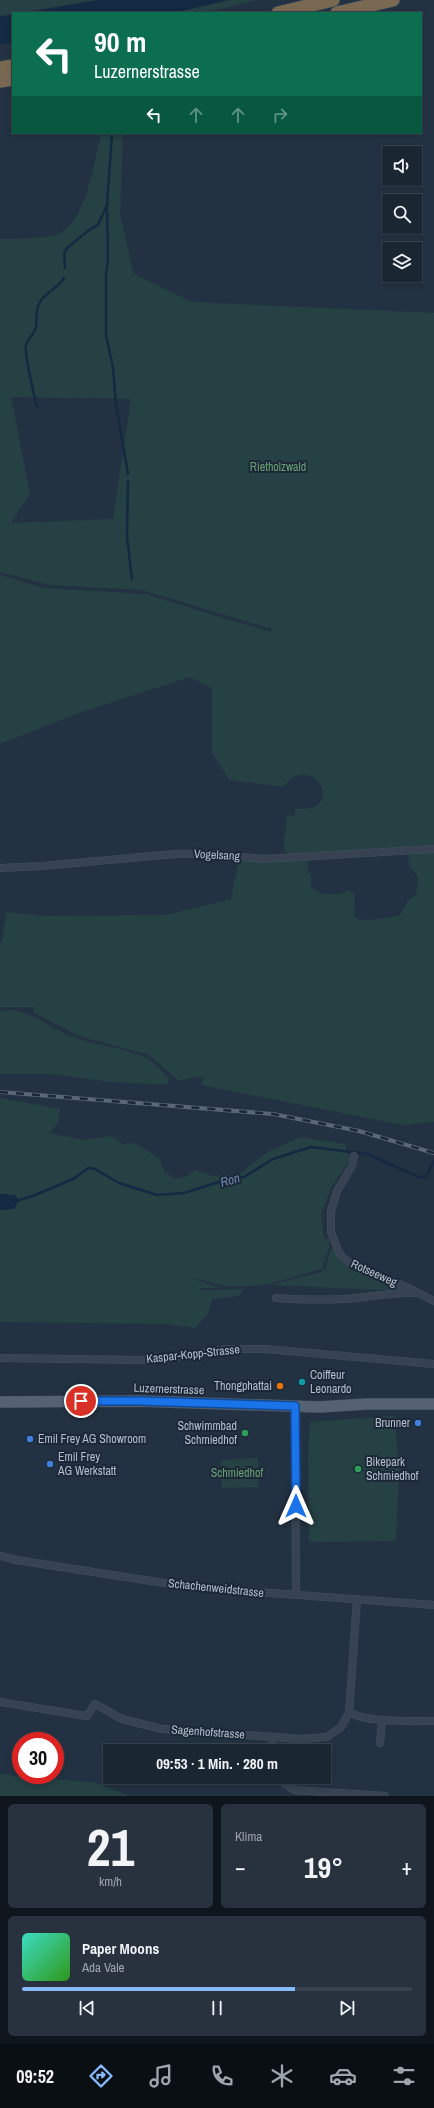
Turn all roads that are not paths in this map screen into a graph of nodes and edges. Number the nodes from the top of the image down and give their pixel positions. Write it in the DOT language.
graph roads {
  1 [pos="334,0"];
  2 [pos="392,0"];
  3 [pos="282,12"];
  4 [pos="341,12"];
  5 [pos="12,66"];
  6 [pos="0,68"];
  7 [pos="12,79"];
  8 [pos="0,81"];
  9 [pos="434,849"];
  10 [pos="0,868"];
  11 [pos="354,1156"];
  12 [pos="419,1293"];
  13 [pos="276,1298"];
  14 [pos="434,1301"];
  15 [pos="0,1358"];
  16 [pos="434,1364"];
  17 [pos="0,1402"];
  18 [pos="434,1404"];
  19 [pos="295,1406"];
  20 [pos="0,1556"];
  21 [pos="296,1594"];
  22 [pos="357,1599"];
  23 [pos="434,1605"];
  24 [pos="0,1702"];
  25 [pos="349,1712"];
  26 [pos="382,1720"];
  27 [pos="434,1721"];
  28 [pos="272,1737"];
  29 [pos="380,1743"];
  30 [pos="272,1744"];
  31 [pos="284,1784"];
  32 [pos="385,1796"];
  1 -- 3 [label="highway"];
  2 -- 4 [label="highway"];
  5 -- 6 [label="highway"];
  7 -- 8 [label="highway"];
  9 -- 10 [label="street, Vogelsang"];
  11 -- 12 [label="street, Rotseeweg"];
  12 -- 13 [label="street, Rotseeweg"];
  12 -- 14 [label="street, Rotseeweg"];
  15 -- 16 [label="street, Kaspar-Kopp-Strasse"];
  17 -- 19 [label="main road, Luzernerstrasse"];
  18 -- 19 [label="main road, Luzernerstrasse"];
  19 -- 21 [label="street"];
  20 -- 21 [label="street, Schachenweidstrasse"];
  21 -- 22 [label="street, Schachenweidstrasse"];
  22 -- 23 [label="street, Schachenweidstrasse"];
  22 -- 25 [label="street, Sagenhofstrasse"];
  24 -- 28 [label="street, Sagenhofstrasse"];
  25 -- 26 [label="street"];
  25 -- 28 [label="street, Sagenhofstrasse"];
  26 -- 27 [label="street"];
  26 -- 29 [label="street"];
  28 -- 30 [label="street"];
  31 -- 32 [label="street"];
}
